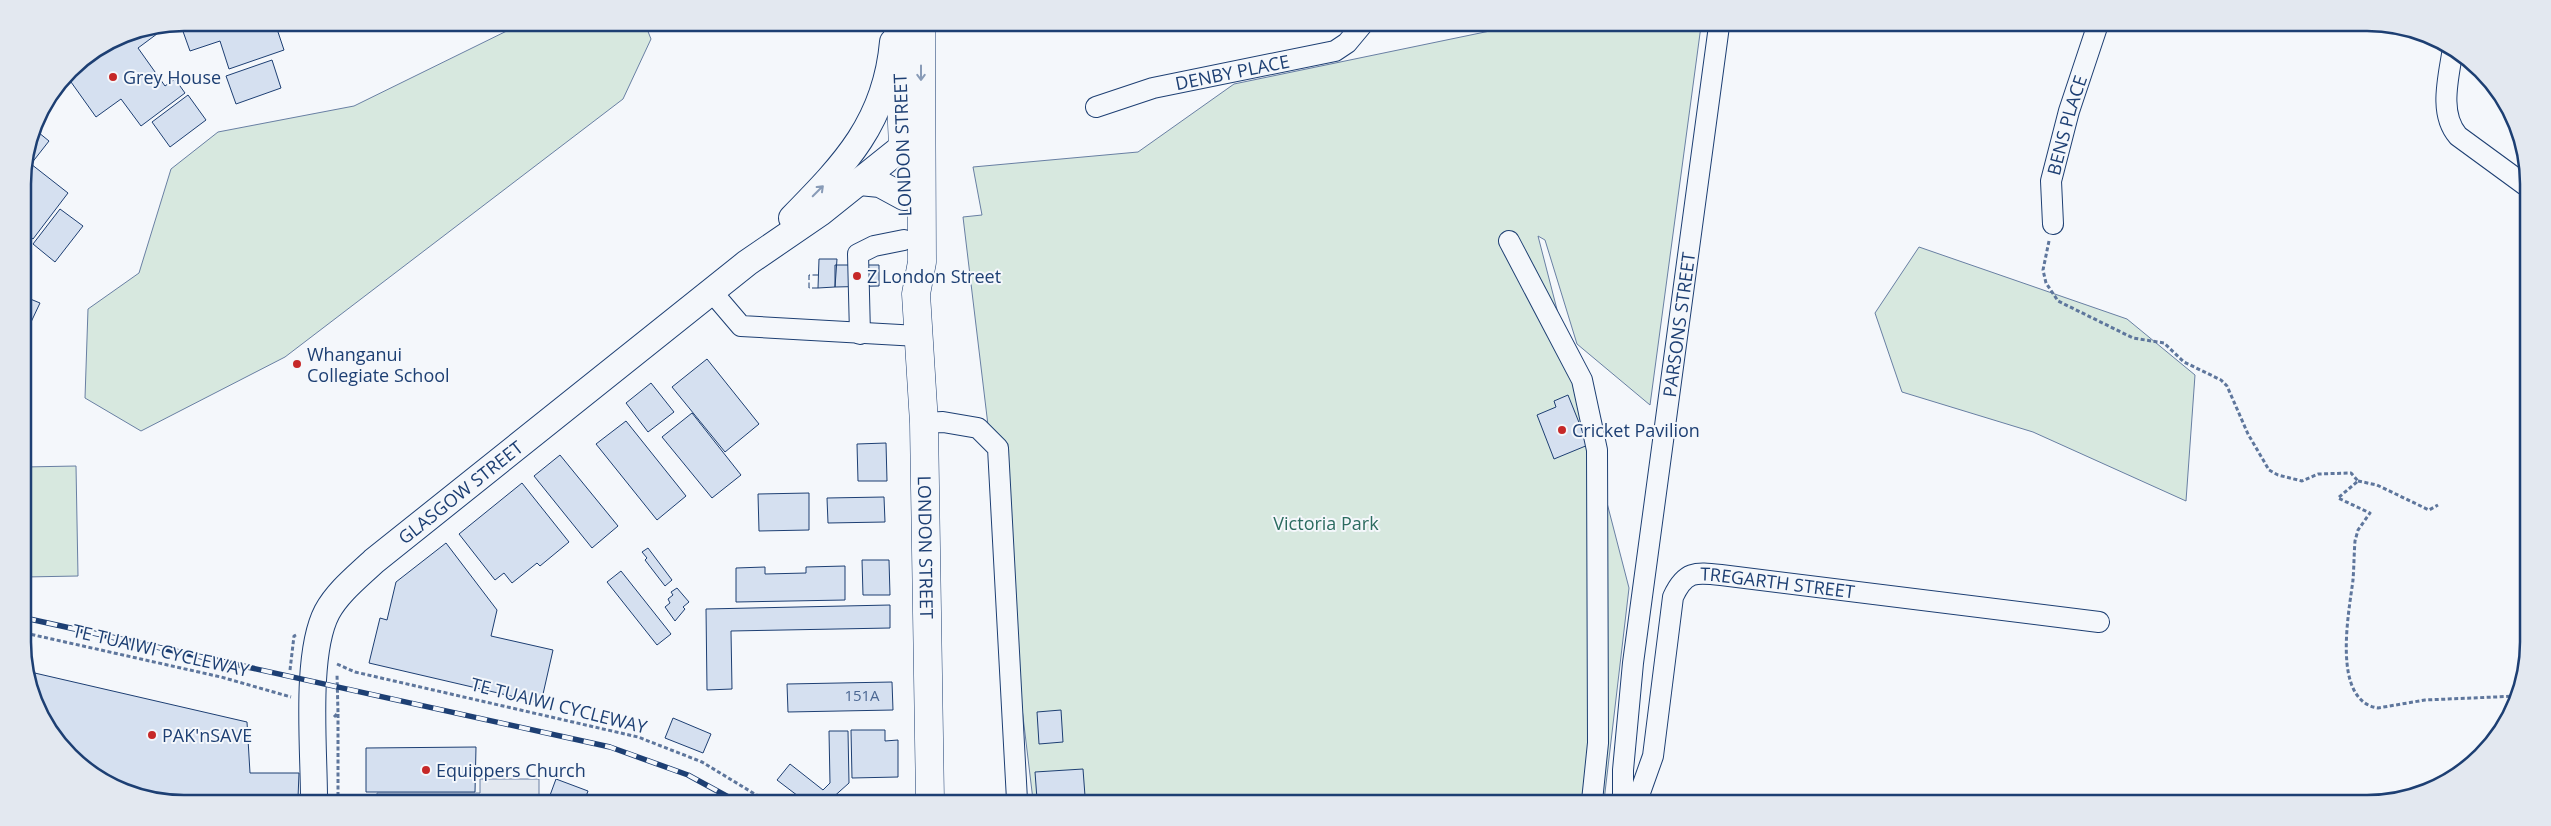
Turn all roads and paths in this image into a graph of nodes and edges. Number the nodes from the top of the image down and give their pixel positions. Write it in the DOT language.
graph roads {
  1 [pos="1357,31"];
  2 [pos="1719,31"];
  3 [pos="2096,31"];
  4 [pos="895,32"];
  5 [pos="897,32"];
  6 [pos="920,32"];
  7 [pos="2451,57"];
  8 [pos="1096,107"];
  9 [pos="912,140"];
  10 [pos="2520,181"];
  11 [pos="860,182"];
  12 [pos="904,197"];
  13 [pos="2053,224"];
  14 [pos="904,240"];
  15 [pos="1509,241"];
  16 [pos="747,263"];
  17 [pos="712,292"];
  18 [pos="916,294"];
  19 [pos="860,334"];
  20 [pos="918,336"];
  21 [pos="924,423"];
  22 [pos="2358,481"];
  23 [pos="2438,505"];
  24 [pos="2099,622"];
  25 [pos="31,634"];
  26 [pos="337,664"];
  27 [pos="2510,696"];
  28 [pos="291,697"];
  29 [pos="338,713"];
  30 [pos="1593,794"];
  31 [pos="1623,794"];
  32 [pos="1639,794"];
  33 [pos="314,795"];
  34 [pos="338,795"];
  35 [pos="756,795"];
  36 [pos="930,795"];
  37 [pos="1017,795"];
  1 -- 8 [label="street, DENBY PLACE"];
  2 -- 31 [label="street, PARSONS STREET"];
  3 -- 13 [label="street, BENS PLACE"];
  16 -- 4 [label="main road, GLASGOW STREET, one-way"];
  5 -- 9 [label="highway, LONDON STREET"];
  6 -- 9 [label="highway, LONDON STREET, one-way"];
  7 -- 10 [label="street"];
  9 -- 11 [label="main road, GLASGOW STREET"];
  9 -- 12 [label="highway, LONDON STREET"];
  9 -- 18 [label="highway, LONDON STREET"];
  11 -- 12 [label="main road"];
  11 -- 16 [label="main road, GLASGOW STREET"];
  12 -- 14 [label="highway, LONDON STREET"];
  13 -- 22 [label="path"];
  14 -- 18 [label="highway, LONDON STREET"];
  14 -- 19 [label="street"];
  15 -- 30 [label="street"];
  16 -- 17 [label="main road, GLASGOW STREET"];
  17 -- 19 [label="street"];
  17 -- 33 [label="main road, GLASGOW STREET"];
  18 -- 20 [label="highway, LONDON STREET"];
  19 -- 20 [label="street"];
  20 -- 21 [label="highway, LONDON STREET"];
  21 -- 36 [label="highway, LONDON STREET"];
  21 -- 37 [label="street"];
  22 -- 23 [label="path"];
  22 -- 27 [label="path"];
  24 -- 32 [label="street, TREGARTH STREET"];
  25 -- 28 [label="path, TE TUAIWI CYCLEWAY"];
  26 -- 35 [label="path, TE TUAIWI CYCLEWAY"];
  29 -- 34 [label="path"];
}
